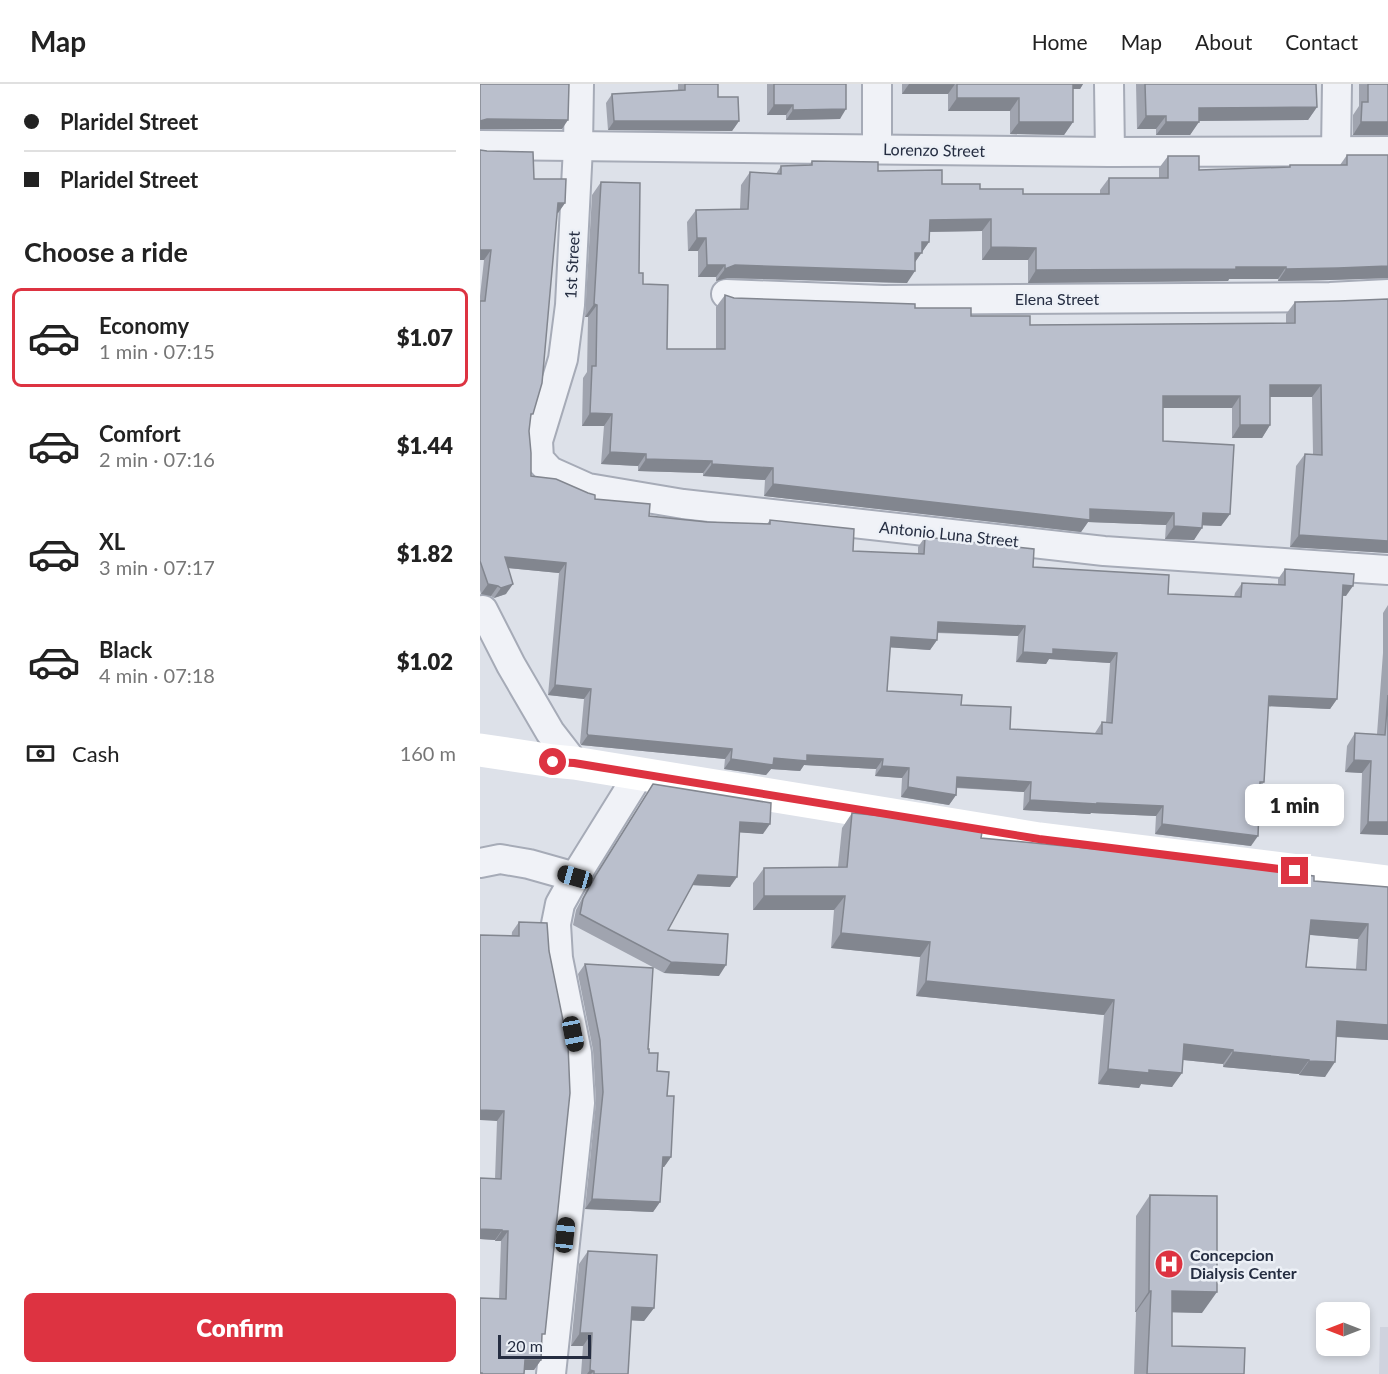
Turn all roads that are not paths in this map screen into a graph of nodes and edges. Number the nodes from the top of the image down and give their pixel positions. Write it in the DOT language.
graph roads {
  1 [pos="579,84"];
  2 [pos="877,84"];
  3 [pos="1109,84"];
  4 [pos="1336,84"];
  5 [pos="480,145"];
  6 [pos="578,147"];
  7 [pos="877,149"];
  8 [pos="1336,151"];
  9 [pos="1388,151"];
  10 [pos="1110,152"];
  11 [pos="726,294"];
  12 [pos="1388,294"];
  13 [pos="538,441"];
  14 [pos="1388,570"];
  15 [pos="483,610"];
  16 [pos="480,750"];
  17 [pos="564,762"];
  18 [pos="639,774"];
  19 [pos="480,863"];
  20 [pos="575,877"];
  21 [pos="1388,882"];
  22 [pos="551,1374"];
  1 -- 6 [label="street, 1st Street"];
  2 -- 7 [label="street"];
  3 -- 10 [label="street"];
  4 -- 8 [label="street"];
  5 -- 6 [label="street, Lorenzo Street"];
  6 -- 7 [label="street, Lorenzo Street"];
  6 -- 13 [label="street, 1st Street"];
  7 -- 10 [label="street, Lorenzo Street"];
  8 -- 9 [label="street, Lorenzo Street"];
  8 -- 10 [label="street, Lorenzo Street"];
  11 -- 12 [label="street, Elena Street"];
  13 -- 14 [label="street, Antonio Luna Street"];
  15 -- 17 [label="street"];
  16 -- 17 [label="street"];
  17 -- 18 [label="street"];
  18 -- 20 [label="street"];
  18 -- 21 [label="street"];
  19 -- 20 [label="street"];
  20 -- 22 [label="street"];
}
